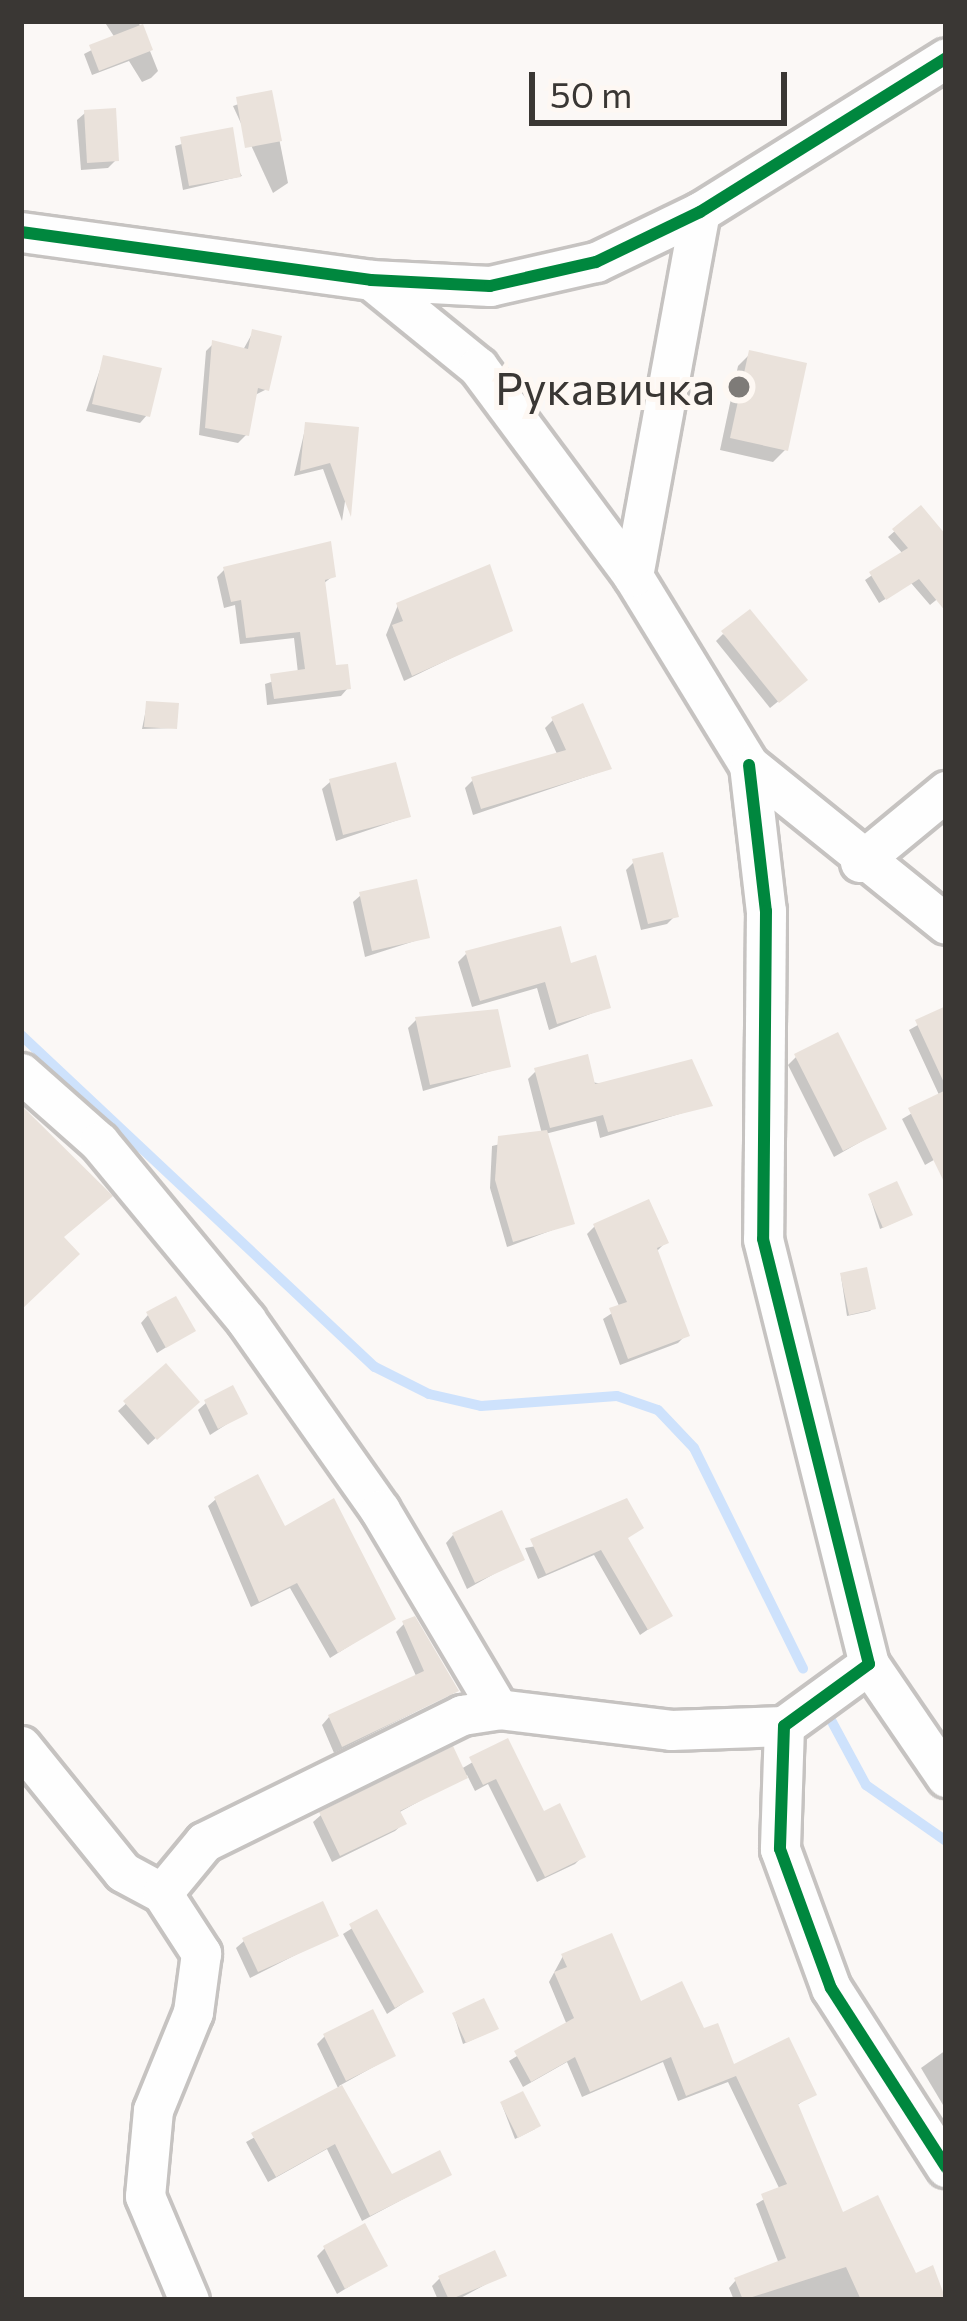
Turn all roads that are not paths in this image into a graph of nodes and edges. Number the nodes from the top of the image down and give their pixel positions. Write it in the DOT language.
graph roads {
  1 [pos="946,58"];
  2 [pos="700,212"];
  3 [pos="21,232"];
  4 [pos="371,280"];
  5 [pos="634,576"];
  6 [pos="749,765"];
  7 [pos="946,791"];
  8 [pos="860,862"];
  9 [pos="946,924"];
  10 [pos="21,1073"];
  11 [pos="869,1664"];
  12 [pos="498,1708"];
  13 [pos="784,1726"];
  14 [pos="21,1746"];
  15 [pos="946,1778"];
  16 [pos="162,1893"];
  17 [pos="946,2167"];
  18 [pos="189,2300"];
  1 -- 2 [label="street"];
  2 -- 4 [label="street"];
  2 -- 5 [label="street"];
  3 -- 4 [label="street"];
  4 -- 5 [label="street"];
  5 -- 6 [label="street"];
  6 -- 8 [label="street"];
  6 -- 11 [label="street"];
  7 -- 8 [label="street"];
  8 -- 9 [label="street"];
  10 -- 12 [label="street"];
  11 -- 13 [label="street"];
  11 -- 15 [label="street"];
  12 -- 13 [label="street"];
  12 -- 16 [label="street"];
  13 -- 17 [label="street"];
  14 -- 16 [label="street"];
  16 -- 18 [label="street"];
}
